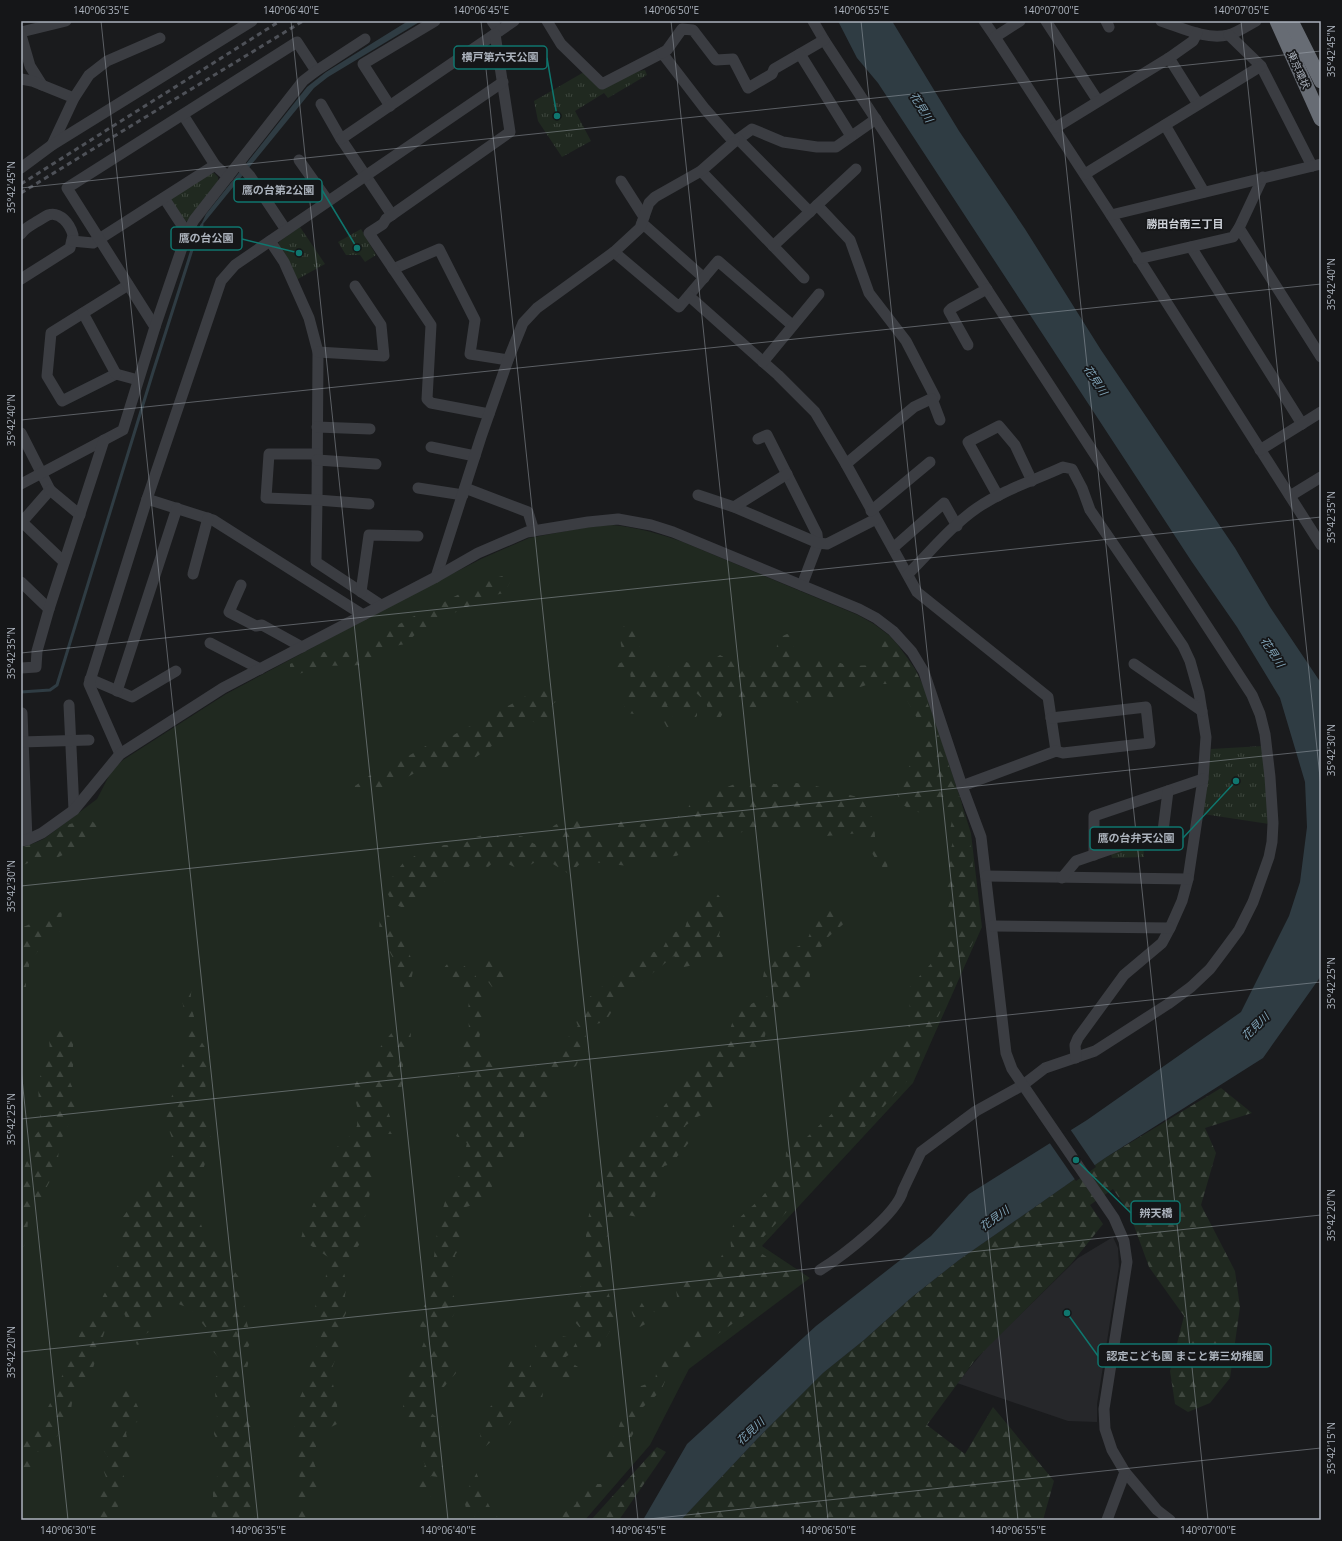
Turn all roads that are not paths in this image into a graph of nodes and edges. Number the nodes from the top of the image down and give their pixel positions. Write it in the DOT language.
graph roads {
  1 [pos="66,21"];
  2 [pos="252,21"];
  3 [pos="435,21"];
  4 [pos="492,21"];
  5 [pos="514,21"];
  6 [pos="547,21"];
  7 [pos="813,21"];
  8 [pos="984,21"];
  9 [pos="1020,21"];
  10 [pos="1046,21"];
  11 [pos="1161,21"];
  12 [pos="1256,21"];
  13 [pos="1277,21"];
  14 [pos="1291,21"];
  15 [pos="497,33"];
  16 [pos="1197,33"];
  17 [pos="21,34"];
  18 [pos="1229,35"];
  19 [pos="995,37"];
  20 [pos="160,38"];
  21 [pos="365,39"];
  22 [pos="824,40"];
  23 [pos="662,53"];
  24 [pos="800,54"];
  25 [pos="1169,58"];
  26 [pos="1260,66"];
  27 [pos="316,71"];
  28 [pos="21,79"];
  29 [pos="1321,81"];
  30 [pos="503,82"];
  31 [pos="42,85"];
  32 [pos="74,98"];
  33 [pos="1098,100"];
  34 [pos="321,104"];
  35 [pos="1198,104"];
  36 [pos="390,106"];
  37 [pos="183,115"];
  38 [pos="1321,119"];
  39 [pos="876,120"];
  40 [pos="1164,125"];
  41 [pos="1055,128"];
  42 [pos="851,136"];
  43 [pos="341,138"];
  44 [pos="736,140"];
  45 [pos="52,145"];
  46 [pos="299,160"];
  47 [pos="215,165"];
  48 [pos="240,165"];
  49 [pos="1316,165"];
  50 [pos="21,168"];
  51 [pos="856,168"];
  52 [pos="701,171"];
  53 [pos="1085,174"];
  54 [pos="366,175"];
  55 [pos="228,177"];
  56 [pos="1263,177"];
  57 [pos="621,180"];
  58 [pos="1204,192"];
  59 [pos="164,198"];
  60 [pos="328,201"];
  61 [pos="813,209"];
  62 [pos="392,215"];
  63 [pos="1111,215"];
  64 [pos="643,220"];
  65 [pos="1239,228"];
  66 [pos="286,230"];
  67 [pos="187,233"];
  68 [pos="21,234"];
  69 [pos="99,239"];
  70 [pos="72,241"];
  71 [pos="270,241"];
  72 [pos="773,246"];
  73 [pos="1191,247"];
  74 [pos="614,252"];
  75 [pos="1138,259"];
  76 [pos="393,269"];
  77 [pos="704,278"];
  78 [pos="804,278"];
  79 [pos="21,279"];
  80 [pos="128,285"];
  81 [pos="355,286"];
  82 [pos="987,289"];
  83 [pos="819,294"];
  84 [pos="689,296"];
  85 [pos="83,312"];
  86 [pos="792,325"];
  87 [pos="155,327"];
  88 [pos="968,345"];
  89 [pos="318,352"];
  90 [pos="1321,357"];
  91 [pos="508,360"];
  92 [pos="763,362"];
  93 [pos="116,374"];
  94 [pos="138,380"];
  95 [pos="932,399"];
  96 [pos="1321,412"];
  97 [pos="489,414"];
  98 [pos="940,420"];
  99 [pos="1302,424"];
  100 [pos="317,427"];
  101 [pos="370,429"];
  102 [pos="21,433"];
  103 [pos="758,439"];
  104 [pos="104,440"];
  105 [pos="430,447"];
  106 [pos="1260,450"];
  107 [pos="475,456"];
  108 [pos="317,457"];
  109 [pos="930,462"];
  110 [pos="376,464"];
  111 [pos="846,464"];
  112 [pos="41,474"];
  113 [pos="787,474"];
  114 [pos="1321,477"];
  115 [pos="1032,481"];
  116 [pos="21,484"];
  117 [pos="418,488"];
  118 [pos="50,490"];
  119 [pos="464,491"];
  120 [pos="698,494"];
  121 [pos="998,496"];
  122 [pos="1290,496"];
  123 [pos="147,499"];
  124 [pos="318,500"];
  125 [pos="369,504"];
  126 [pos="734,507"];
  127 [pos="178,508"];
  128 [pos="80,515"];
  129 [pos="874,515"];
  130 [pos="208,518"];
  131 [pos="22,522"];
  132 [pos="957,526"];
  133 [pos="534,531"];
  134 [pos="418,536"];
  135 [pos="818,543"];
  136 [pos="1321,545"];
  137 [pos="893,548"];
  138 [pos="64,562"];
  139 [pos="193,574"];
  140 [pos="908,574"];
  141 [pos="436,577"];
  142 [pos="21,582"];
  143 [pos="241,585"];
  144 [pos="802,585"];
  145 [pos="361,592"];
  146 [pos="382,605"];
  147 [pos="49,609"];
  148 [pos="362,615"];
  149 [pos="210,643"];
  150 [pos="302,646"];
  151 [pos="1134,664"];
  152 [pos="21,668"];
  153 [pos="260,669"];
  154 [pos="176,671"];
  155 [pos="90,679"];
  156 [pos="117,691"];
  157 [pos="69,705"];
  158 [pos="1202,711"];
  159 [pos="22,713"];
  160 [pos="1051,718"];
  161 [pos="89,740"];
  162 [pos="70,741"];
  163 [pos="22,742"];
  164 [pos="1056,751"];
  165 [pos="120,754"];
  166 [pos="1204,779"];
  167 [pos="962,786"];
  168 [pos="1168,791"];
  169 [pos="74,810"];
  170 [pos="24,841"];
  171 [pos="1094,855"];
  172 [pos="986,876"];
  173 [pos="1062,878"];
  174 [pos="1188,880"];
  175 [pos="992,926"];
  176 [pos="1170,928"];
  177 [pos="1076,1058"];
  178 [pos="1024,1085"];
  179 [pos="820,1270"];
  180 [pos="1125,1472"];
  181 [pos="1107,1520"];
  182 [pos="1170,1520"];
  1 -- 17 [label="street"];
  2 -- 45 [label="street"];
  3 -- 36 [label="street"];
  4 -- 15 [label="street"];
  5 -- 15 [label="street"];
  6 -- 23 [label="street"];
  7 -- 22 [label="street"];
  8 -- 19 [label="street"];
  9 -- 19 [label="street"];
  10 -- 33 [label="street"];
  11 -- 16 [label="street"];
  12 -- 18 [label="street"];
  13 -- 38 [label="highway, 東京環状"];
  14 -- 29 [label="highway, 東京環状"];
  15 -- 30 [label="street"];
  15 -- 36 [label="street"];
  16 -- 18 [label="street"];
  16 -- 25 [label="street"];
  17 -- 31 [label="street"];
  18 -- 26 [label="street"];
  19 -- 41 [label="street"];
  20 -- 32 [label="street"];
  21 -- 27 [label="street"];
  22 -- 24 [label="street"];
  22 -- 39 [label="street"];
  23 -- 24 [label="street"];
  23 -- 44 [label="street"];
  24 -- 42 [label="street"];
  25 -- 33 [label="street"];
  25 -- 35 [label="street"];
  26 -- 35 [label="street"];
  26 -- 49 [label="street"];
  27 -- 37 [label="street"];
  27 -- 48 [label="street"];
  28 -- 31 [label="street"];
  30 -- 54 [label="street"];
  30 -- 62 [label="street"];
  31 -- 32 [label="street"];
  32 -- 45 [label="street"];
  33 -- 41 [label="street"];
  34 -- 43 [label="street"];
  35 -- 40 [label="street"];
  36 -- 43 [label="street"];
  37 -- 47 [label="street"];
  37 -- 69 [label="street"];
  39 -- 42 [label="street"];
  39 -- 82 [label="street"];
  40 -- 53 [label="street"];
  40 -- 58 [label="street"];
  41 -- 53 [label="street"];
  42 -- 44 [label="street"];
  43 -- 54 [label="street"];
  44 -- 52 [label="street"];
  44 -- 61 [label="street"];
  45 -- 50 [label="street"];
  46 -- 60 [label="street"];
  47 -- 55 [label="street"];
  47 -- 59 [label="street"];
  48 -- 55 [label="street"];
  48 -- 66 [label="street"];
  49 -- 56 [label="street"];
  51 -- 61 [label="street"];
  52 -- 64 [label="street"];
  52 -- 72 [label="street"];
  53 -- 63 [label="street"];
  54 -- 60 [label="street"];
  54 -- 62 [label="street"];
  55 -- 67 [label="street"];
  56 -- 58 [label="street"];
  56 -- 65 [label="street"];
  57 -- 64 [label="street"];
  58 -- 63 [label="street"];
  59 -- 67 [label="street"];
  59 -- 69 [label="street"];
  60 -- 66 [label="street"];
  61 -- 72 [label="street"];
  61 -- 95 [label="street"];
  62 -- 76 [label="street"];
  63 -- 75 [label="street"];
  64 -- 74 [label="street"];
  64 -- 77 [label="street"];
  65 -- 73 [label="street"];
  65 -- 90 [label="street"];
  66 -- 71 [label="street"];
  67 -- 87 [label="street"];
  68 -- 70 [label="street"];
  69 -- 70 [label="street"];
  69 -- 80 [label="street"];
  70 -- 79 [label="street"];
  71 -- 89 [label="street"];
  71 -- 123 [label="street"];
  72 -- 78 [label="street"];
  73 -- 75 [label="street"];
  73 -- 99 [label="street"];
  74 -- 84 [label="street"];
  74 -- 91 [label="street"];
  75 -- 106 [label="street"];
  76 -- 91 [label="street"];
  76 -- 97 [label="street"];
  77 -- 84 [label="street"];
  77 -- 86 [label="street"];
  80 -- 85 [label="street"];
  80 -- 87 [label="street"];
  81 -- 89 [label="street"];
  82 -- 88 [label="street"];
  82 -- 177 [label="street"];
  83 -- 86 [label="street"];
  84 -- 92 [label="street"];
  85 -- 93 [label="street"];
  85 -- 93 [label="street"];
  86 -- 92 [label="street"];
  87 -- 94 [label="street"];
  89 -- 100 [label="street"];
  91 -- 97 [label="street"];
  92 -- 111 [label="street"];
  93 -- 94 [label="street"];
  94 -- 104 [label="street"];
  95 -- 98 [label="street"];
  95 -- 111 [label="street"];
  96 -- 99 [label="street"];
  97 -- 107 [label="street"];
  99 -- 106 [label="street"];
  100 -- 101 [label="street"];
  100 -- 108 [label="street"];
  102 -- 112 [label="street"];
  103 -- 113 [label="street"];
  104 -- 112 [label="street"];
  104 -- 128 [label="street"];
  105 -- 107 [label="street"];
  106 -- 122 [label="street"];
  107 -- 119 [label="street"];
  108 -- 110 [label="street"];
  108 -- 124 [label="street"];
  108 -- 124 [label="street"];
  109 -- 129 [label="street"];
  111 -- 129 [label="street"];
  112 -- 116 [label="street"];
  112 -- 118 [label="street"];
  113 -- 126 [label="street"];
  113 -- 135 [label="street"];
  114 -- 122 [label="street"];
  115 -- 121 [label="street"];
  115 -- 121 [label="street"];
  115 -- 158 [label="street"];
  117 -- 119 [label="street"];
  118 -- 128 [label="street"];
  118 -- 131 [label="street"];
  119 -- 133 [label="street"];
  119 -- 141 [label="street"];
  120 -- 126 [label="street"];
  121 -- 132 [label="street"];
  122 -- 136 [label="street"];
  123 -- 127 [label="street"];
  123 -- 155 [label="street"];
  124 -- 125 [label="street"];
  124 -- 145 [label="street"];
  126 -- 135 [label="street"];
  127 -- 130 [label="street"];
  127 -- 156 [label="street"];
  128 -- 138 [label="street"];
  129 -- 135 [label="street"];
  129 -- 137 [label="street"];
  130 -- 139 [label="street"];
  130 -- 148 [label="street"];
  131 -- 138 [label="street"];
  132 -- 137 [label="street"];
  132 -- 140 [label="street"];
  133 -- 141 [label="street"];
  133 -- 144 [label="street"];
  134 -- 145 [label="street"];
  135 -- 144 [label="street"];
  137 -- 140 [label="street"];
  138 -- 147 [label="street"];
  140 -- 160 [label="street"];
  141 -- 146 [label="street"];
  142 -- 147 [label="street"];
  143 -- 150 [label="street"];
  144 -- 167 [label="street"];
  145 -- 146 [label="street"];
  146 -- 148 [label="street"];
  147 -- 152 [label="street"];
  148 -- 150 [label="street"];
  149 -- 153 [label="street"];
  150 -- 153 [label="street"];
  151 -- 158 [label="street"];
  153 -- 165 [label="street"];
  154 -- 156 [label="street"];
  155 -- 156 [label="street"];
  155 -- 165 [label="street"];
  157 -- 162 [label="street"];
  158 -- 166 [label="street"];
  159 -- 163 [label="street"];
  160 -- 164 [label="street"];
  160 -- 164 [label="street"];
  161 -- 162 [label="street"];
  162 -- 163 [label="street"];
  162 -- 169 [label="street"];
  163 -- 170 [label="street"];
  164 -- 167 [label="street"];
  165 -- 169 [label="street"];
  166 -- 168 [label="street"];
  166 -- 174 [label="street"];
  167 -- 172 [label="street"];
  168 -- 171 [label="street"];
  168 -- 171 [label="street"];
  169 -- 170 [label="street"];
  171 -- 173 [label="street"];
  172 -- 173 [label="street"];
  172 -- 175 [label="street"];
  173 -- 174 [label="street"];
  174 -- 176 [label="street"];
  175 -- 176 [label="street"];
  175 -- 178 [label="street"];
  176 -- 177 [label="street"];
  177 -- 178 [label="street"];
  178 -- 179 [label="street"];
  178 -- 180 [label="street"];
  180 -- 181 [label="street"];
  180 -- 182 [label="street"];
}
